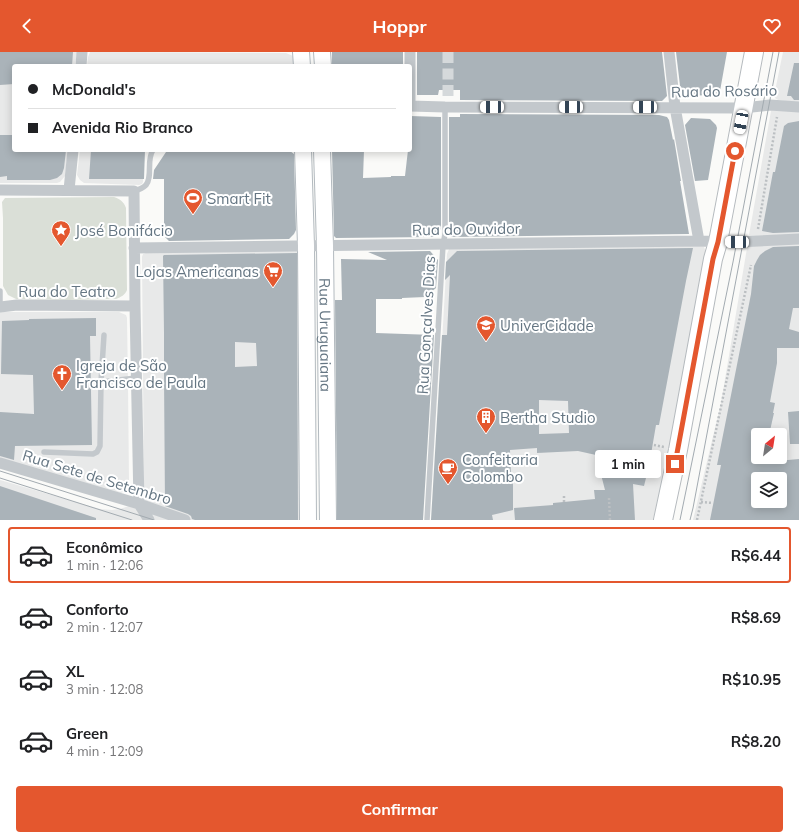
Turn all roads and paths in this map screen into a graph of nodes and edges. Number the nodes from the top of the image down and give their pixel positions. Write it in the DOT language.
graph roads {
  1 [pos="82,52"];
  2 [pos="301,52"];
  3 [pos="322,52"];
  4 [pos="410,52"];
  5 [pos="669,52"];
  6 [pos="754,52"];
  7 [pos="81,64"];
  8 [pos="302,64"];
  9 [pos="322,64"];
  10 [pos="410,64"];
  11 [pos="446,102"];
  12 [pos="779,105"];
  13 [pos="412,106"];
  14 [pos="675,107"];
  15 [pos="799,107"];
  16 [pos="743,108"];
  17 [pos="73,152"];
  18 [pos="152,152"];
  19 [pos="303,152"];
  20 [pos="322,152"];
  21 [pos="0,190"];
  22 [pos="69,190"];
  23 [pos="134,191"];
  24 [pos="758,229"];
  25 [pos="799,239"];
  26 [pos="700,241"];
  27 [pos="718,242"];
  28 [pos="443,245"];
  29 [pos="306,246"];
  30 [pos="325,246"];
  31 [pos="134,248"];
  32 [pos="751,265"];
  33 [pos="0,290"];
  34 [pos="135,306"];
  35 [pos="0,307"];
  36 [pos="104,336"];
  37 [pos="136,378"];
  38 [pos="101,382"];
  39 [pos="44,452"];
  40 [pos="0,463"];
  41 [pos="564,496"];
  42 [pos="609,498"];
  43 [pos="564,502"];
  44 [pos="701,502"];
  45 [pos="713,503"];
  46 [pos="139,504"];
  47 [pos="149,520"];
  48 [pos="185,520"];
  49 [pos="308,520"];
  50 [pos="328,520"];
  51 [pos="426,520"];
  52 [pos="610,520"];
  53 [pos="663,520"];
  54 [pos="697,520"];
  1 -- 7 [label="street"];
  2 -- 8 [label="street"];
  3 -- 9 [label="street"];
  4 -- 10 [label="street"];
  5 -- 14 [label="street"];
  6 -- 16 [label="main road"];
  11 -- 13 [label="street, Rua do Rosário"];
  11 -- 14 [label="street, Rua do Rosário"];
  11 -- 28 [label="lane, Rua Gonçalves Dias"];
  12 -- 15 [label="street, Rua do Rosário"];
  12 -- 16 [label="street, Rua do Rosário"];
  12 -- 24 [label="path"];
  14 -- 16 [label="street, Rua do Rosário"];
  14 -- 26 [label="street"];
  16 -- 27 [label="main road"];
  17 -- 22 [label="street"];
  18 -- 23 [label="lane"];
  19 -- 29 [label="street, Rua Uruguaiana"];
  20 -- 30 [label="street, Rua Uruguaiana"];
  21 -- 22 [label="street"];
  22 -- 23 [label="street"];
  23 -- 31 [label="street"];
  25 -- 27 [label="street, Rua do Ouvidor"];
  26 -- 27 [label="street, Rua do Ouvidor"];
  26 -- 28 [label="street, Rua do Ouvidor"];
  27 -- 53 [label="main road"];
  28 -- 30 [label="street, Rua do Ouvidor"];
  28 -- 51 [label="lane, Rua Gonçalves Dias"];
  29 -- 30 [label="street, Rua do Ouvidor"];
  29 -- 31 [label="street, Rua do Ouvidor"];
  29 -- 49 [label="street, Rua Uruguaiana"];
  30 -- 50 [label="street, Rua Uruguaiana"];
  31 -- 34 [label="street"];
  32 -- 44 [label="path"];
  33 -- 35 [label="lane"];
  34 -- 35 [label="street, Rua do Teatro"];
  34 -- 37 [label="street"];
  36 -- 38 [label="lane"];
  37 -- 38 [label="lane"];
  37 -- 46 [label="street"];
  38 -- 39 [label="lane"];
  40 -- 46 [label="street, Rua Sete de Setembro"];
  41 -- 43 [label="path"];
  42 -- 52 [label="path"];
  44 -- 45 [label="path"];
  44 -- 54 [label="path"];
  46 -- 47 [label="street"];
  46 -- 48 [label="street, Rua Sete de Setembro"];
}
